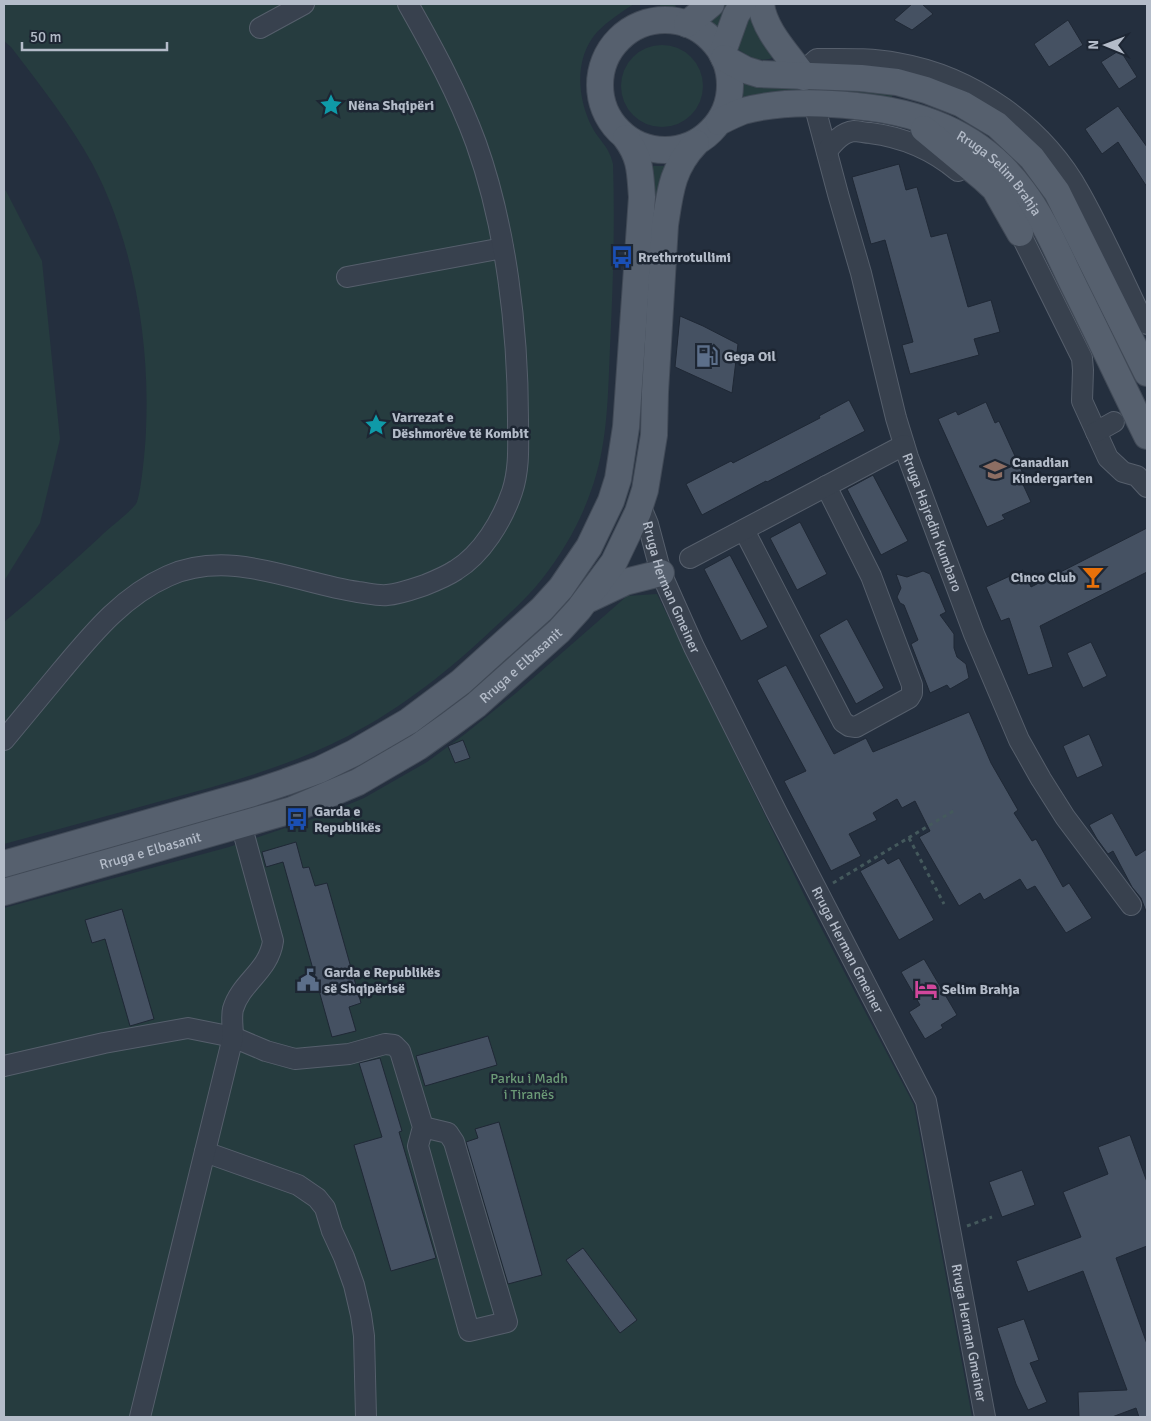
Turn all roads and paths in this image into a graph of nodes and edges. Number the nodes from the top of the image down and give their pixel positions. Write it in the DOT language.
graph roads {
  1 [pos="304,4"];
  2 [pos="408,4"];
  3 [pos="652,4"];
  4 [pos="711,4"];
  5 [pos="743,4"];
  6 [pos="761,4"];
  7 [pos="683,17"];
  8 [pos="260,28"];
  9 [pos="630,30"];
  10 [pos="723,56"];
  11 [pos="804,77"];
  12 [pos="814,104"];
  13 [pos="906,114"];
  14 [pos="719,122"];
  15 [pos="626,138"];
  16 [pos="696,143"];
  17 [pos="827,152"];
  18 [pos="1020,233"];
  19 [pos="503,248"];
  20 [pos="347,277"];
  21 [pos="1147,324"];
  22 [pos="1147,373"];
  23 [pos="1114,422"];
  24 [pos="1096,432"];
  25 [pos="1147,436"];
  26 [pos="904,445"];
  27 [pos="826,486"];
  28 [pos="1147,487"];
  29 [pos="640,505"];
  30 [pos="744,530"];
  31 [pos="690,558"];
  32 [pos="661,573"];
  33 [pos="586,601"];
  34 [pos="4,740"];
  35 [pos="955,810"];
  36 [pos="241,824"];
  37 [pos="910,838"];
  38 [pos="4,864"];
  39 [pos="853,872"];
  40 [pos="4,892"];
  41 [pos="944,904"];
  42 [pos="1132,905"];
  43 [pos="234,1037"];
  44 [pos="4,1066"];
  45 [pos="423,1127"];
  46 [pos="205,1152"];
  47 [pos="992,1217"];
  48 [pos="950,1231"];
  49 [pos="140,1417"];
  50 [pos="366,1417"];
  51 [pos="984,1417"];
  1 -- 8 [label="street"];
  2 -- 19 [label="street"];
  3 -- 9 [label="main road"];
  4 -- 7 [label="main road"];
  5 -- 10 [label="main road"];
  6 -- 11 [label="main road"];
  7 -- 9 [label="main road"];
  7 -- 10 [label="main road"];
  9 -- 15 [label="main road"];
  10 -- 11 [label="main road, Rruga Selim Brahja"];
  10 -- 14 [label="main road"];
  11 -- 21 [label="street"];
  11 -- 22 [label="main road, Rruga Selim Brahja"];
  12 -- 13 [label="main road, Rruga Selim Brahja"];
  12 -- 14 [label="main road, Rruga Selim Brahja"];
  12 -- 17 [label="street, Rruga Hajredin Kumbaro"];
  13 -- 18 [label="main road"];
  13 -- 25 [label="main road, Rruga Selim Brahja"];
  14 -- 16 [label="main road"];
  15 -- 16 [label="main road"];
  15 -- 38 [label="main road, Rruga e Elbasanit"];
  16 -- 29 [label="main road, Rruga e Elbasanit"];
  17 -- 18 [label="street, Rruga Selim Brahja"];
  17 -- 26 [label="street, Rruga Hajredin Kumbaro"];
  18 -- 24 [label="street, Rruga Selim Brahja"];
  19 -- 20 [label="street"];
  19 -- 34 [label="street"];
  23 -- 24 [label="street"];
  24 -- 28 [label="street, Rruga Selim Brahja"];
  26 -- 27 [label="street"];
  26 -- 42 [label="street, Rruga Hajredin Kumbaro"];
  27 -- 30 [label="street"];
  27 -- 30 [label="street"];
  29 -- 32 [label="street, Rruga Herman Gmeiner"];
  29 -- 33 [label="main road, Rruga e Elbasanit"];
  30 -- 31 [label="street"];
  32 -- 33 [label="main road"];
  32 -- 48 [label="street, Rruga Herman Gmeiner"];
  33 -- 36 [label="main road, Rruga e Elbasanit"];
  35 -- 37 [label="path"];
  36 -- 40 [label="main road, Rruga e Elbasanit"];
  36 -- 43 [label="street"];
  37 -- 39 [label="path"];
  37 -- 41 [label="path"];
  43 -- 44 [label="street"];
  43 -- 45 [label="street"];
  43 -- 46 [label="street"];
  45 -- 45 [label="street"];
  46 -- 49 [label="street"];
  46 -- 50 [label="street"];
  47 -- 48 [label="path"];
  48 -- 51 [label="street, Rruga Herman Gmeiner"];
}
